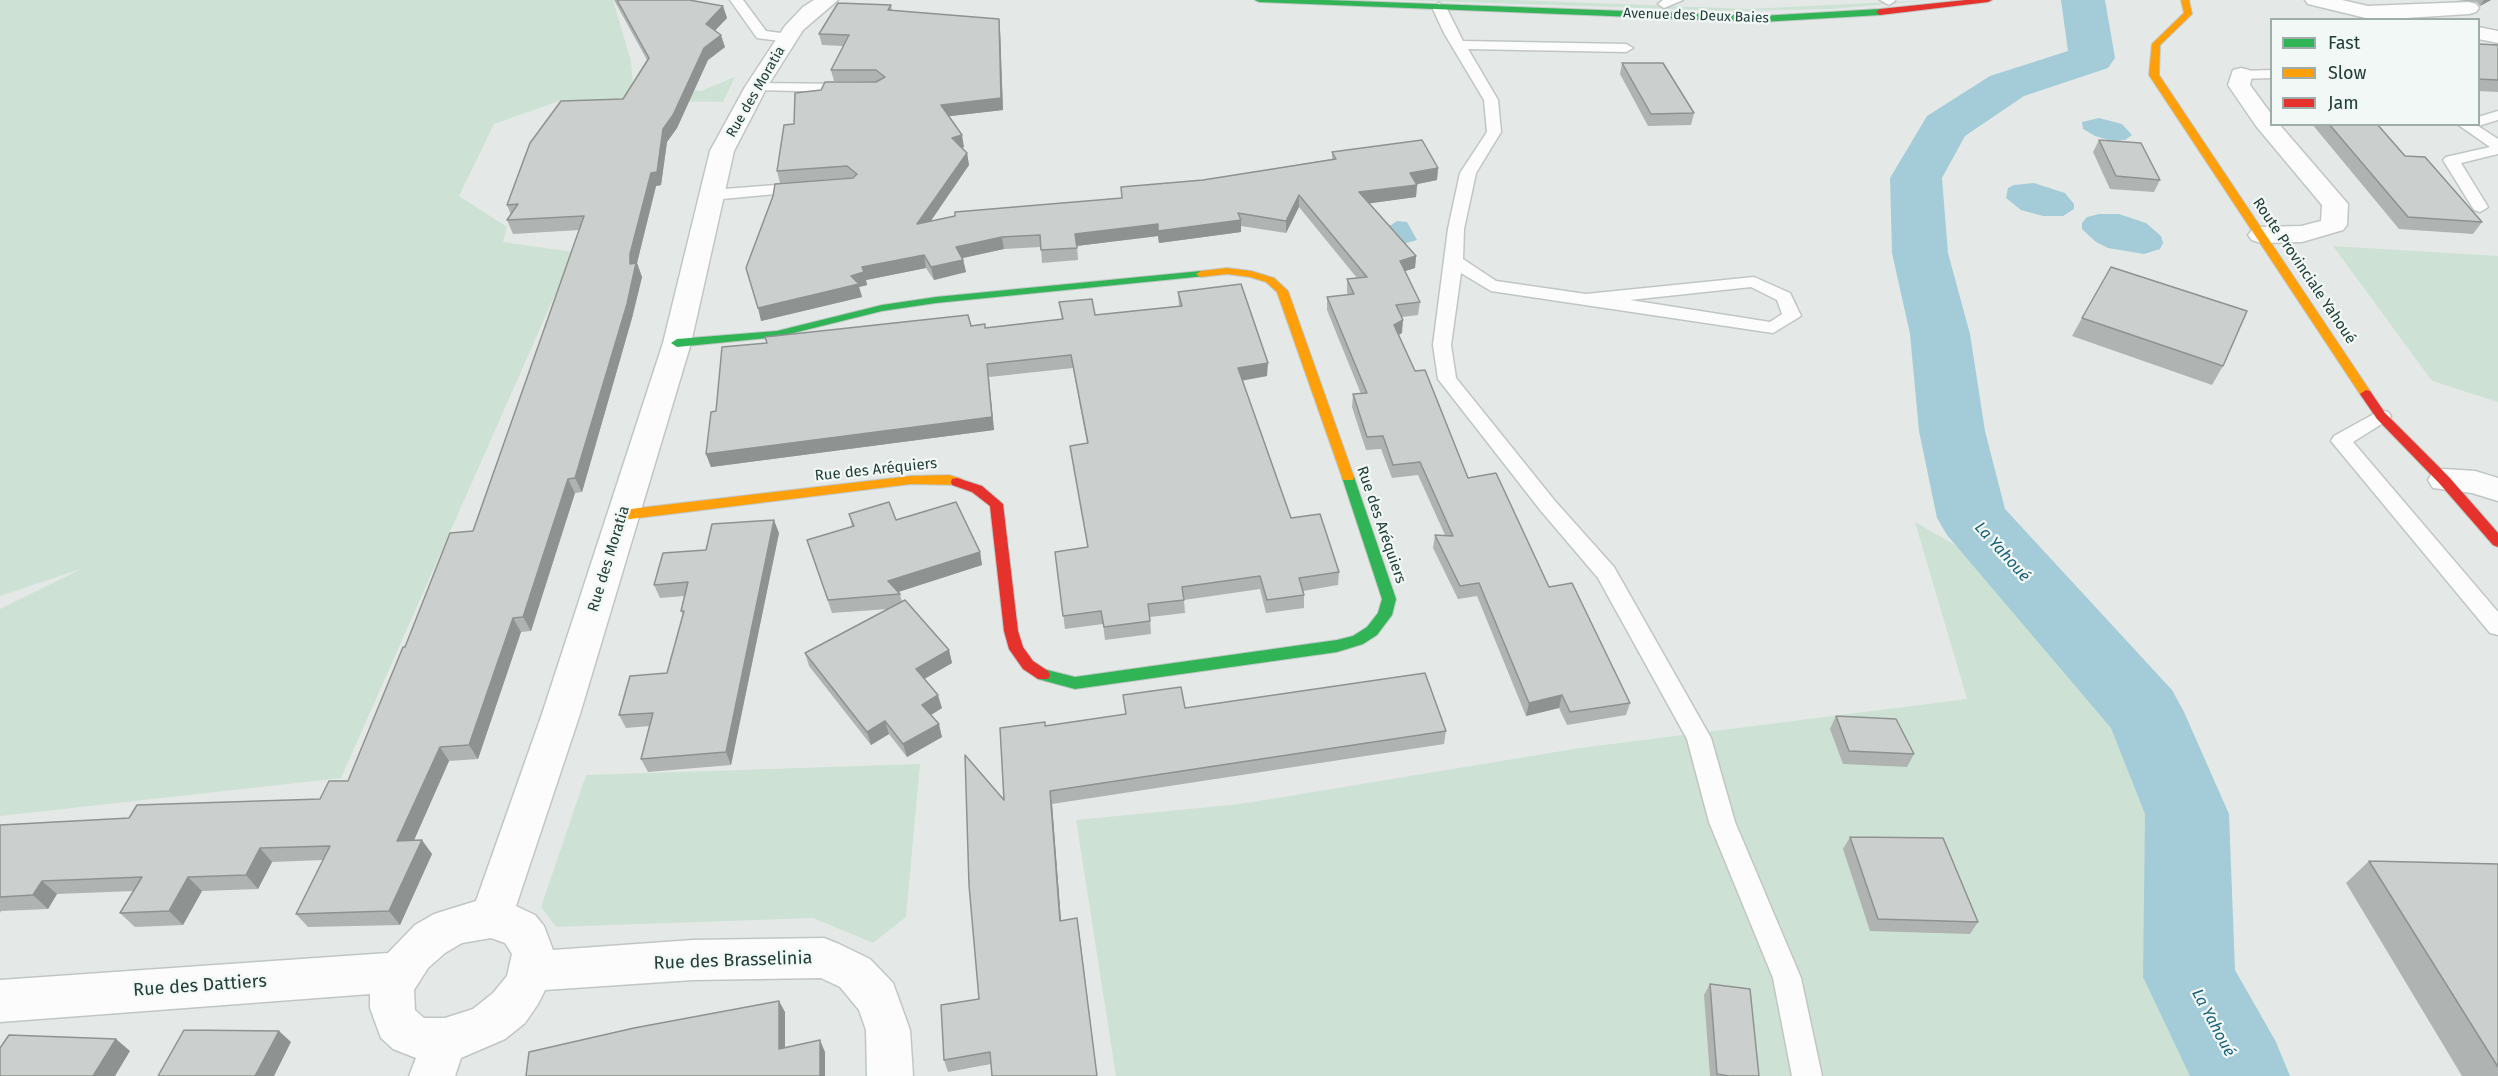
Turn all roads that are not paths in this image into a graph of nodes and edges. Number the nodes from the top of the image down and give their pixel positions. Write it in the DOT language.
graph roads {
  1 [pos="736,0"];
  2 [pos="828,0"];
  3 [pos="1259,0"];
  4 [pos="1554,0"];
  5 [pos="1888,0"];
  6 [pos="1896,0"];
  7 [pos="1988,0"];
  8 [pos="2185,0"];
  9 [pos="2315,0"];
  10 [pos="1671,2"];
  11 [pos="1439,7"];
  12 [pos="2469,8"];
  13 [pos="2367,12"];
  14 [pos="2397,18"];
  15 [pos="793,21"];
  16 [pos="2480,33"];
  17 [pos="2498,37"];
  18 [pos="1459,45"];
  19 [pos="1626,48"];
  20 [pos="2270,74"];
  21 [pos="2241,75"];
  22 [pos="756,87"];
  23 [pos="867,88"];
  24 [pos="2468,126"];
  25 [pos="2498,147"];
  26 [pos="815,188"];
  27 [pos="712,195"];
  28 [pos="2480,207"];
  29 [pos="2261,235"];
  30 [pos="1454,261"];
  31 [pos="1587,299"];
  32 [pos="677,343"];
  33 [pos="2380,416"];
  34 [pos="2444,480"];
  35 [pos="2498,490"];
  36 [pos="622,515"];
  37 [pos="2498,542"];
  38 [pos="2498,627"];
  39 [pos="491,919"];
  40 [pos="531,971"];
  41 [pos="400,972"];
  42 [pos="0,1001"];
  43 [pos="439,1058"];
  44 [pos="890,1076"];
  45 [pos="1807,1076"];
  1 -- 15 [label="lane"];
  2 -- 15 [label="street, Rue des Moratia"];
  3 -- 11 [label="main road, Avenue des Deux Baies"];
  4 -- 10 [label="main road, Avenue des Deux Baies"];
  5 -- 6 [label="main road, Avenue des Deux Baies"];
  5 -- 10 [label="main road, Avenue des Deux Baies"];
  7 -- 11 [label="main road, Avenue des Deux Baies"];
  8 -- 29 [label="main road, Route Provinciale Yahoué"];
  9 -- 13 [label="street"];
  11 -- 18 [label="lane"];
  12 -- 13 [label="street"];
  13 -- 14 [label="street"];
  15 -- 22 [label="street, Rue des Moratia"];
  16 -- 17 [label="street"];
  18 -- 19 [label="lane"];
  18 -- 30 [label="lane"];
  20 -- 21 [label="lane"];
  21 -- 29 [label="street"];
  22 -- 23 [label="lane"];
  22 -- 27 [label="street, Rue des Moratia"];
  24 -- 25 [label="lane"];
  25 -- 28 [label="lane"];
  26 -- 27 [label="lane"];
  27 -- 32 [label="street, Rue des Moratia"];
  29 -- 33 [label="main road, Route Provinciale Yahoué"];
  30 -- 31 [label="lane"];
  30 -- 45 [label="lane"];
  31 -- 31 [label="lane"];
  32 -- 36 [label="street, Rue des Moratia"];
  32 -- 36 [label="main road, Rue des Aréquiers"];
  33 -- 34 [label="main road, Route Provinciale Yahoué"];
  33 -- 38 [label="lane"];
  34 -- 35 [label="street"];
  34 -- 37 [label="main road, Route Provinciale Yahoué"];
  36 -- 39 [label="street, Rue des Moratia"];
  39 -- 40 [label="street"];
  39 -- 41 [label="street"];
  40 -- 43 [label="street"];
  40 -- 44 [label="street, Rue des Brasselinia"];
  41 -- 42 [label="street, Rue des Dattiers"];
  41 -- 43 [label="street"];
}
